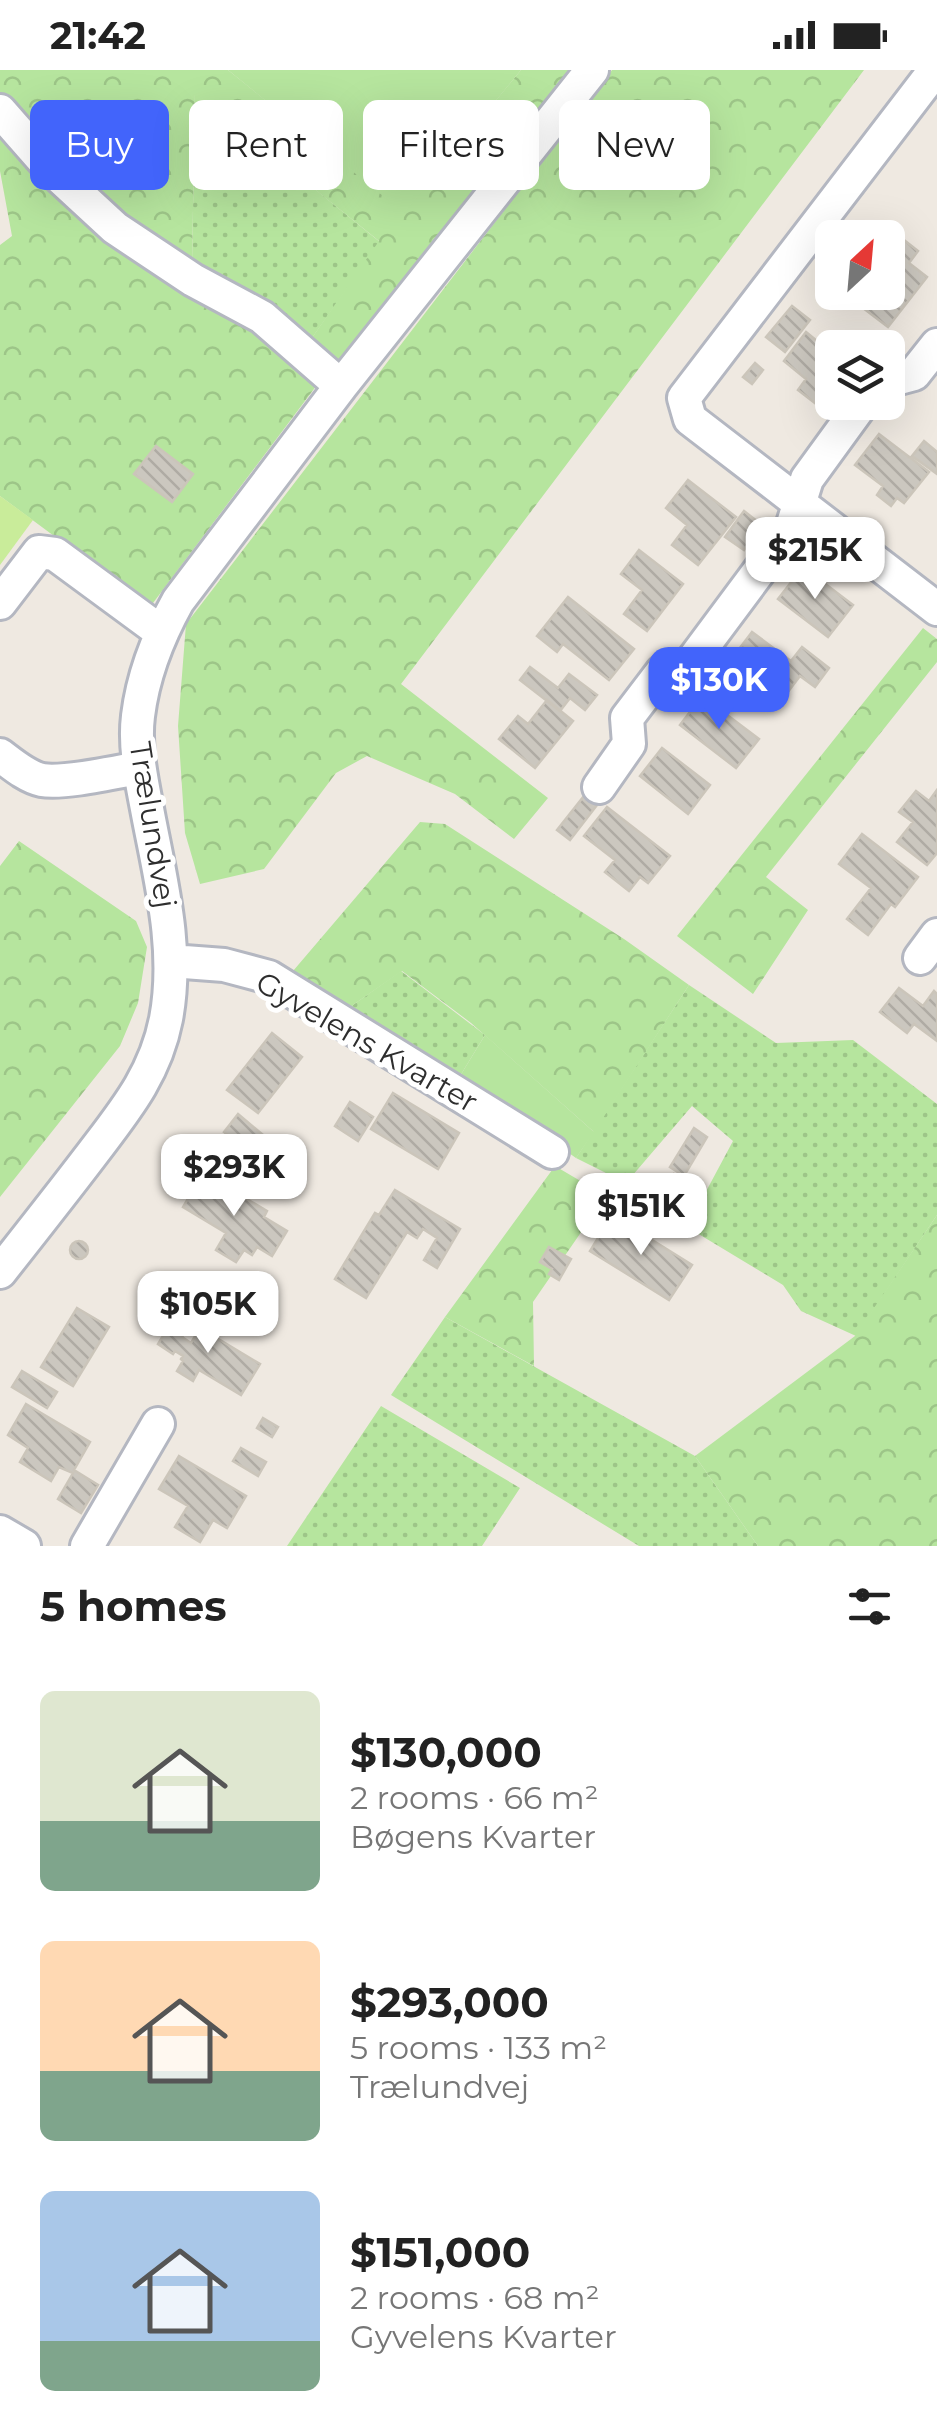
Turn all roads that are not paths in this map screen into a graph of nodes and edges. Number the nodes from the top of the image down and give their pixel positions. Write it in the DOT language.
graph roads {
  1 [pos="592,70"];
  2 [pos="935,70"];
  3 [pos="0,111"];
  4 [pos="937,345"];
  5 [pos="905,376"];
  6 [pos="341,386"];
  7 [pos="850,420"];
  8 [pos="799,502"];
  9 [pos="0,604"];
  10 [pos="937,609"];
  11 [pos="161,632"];
  12 [pos="0,755"];
  13 [pos="139,768"];
  14 [pos="599,787"];
  15 [pos="172,961"];
  16 [pos="552,1152"];
  17 [pos="0,1272"];
  18 [pos="158,1424"];
  19 [pos="0,1532"];
  20 [pos="24,1546"];
  21 [pos="87,1546"];
  1 -- 6 [label="street, Trælundvej"];
  2 -- 8 [label="street"];
  3 -- 6 [label="street"];
  4 -- 5 [label="street"];
  6 -- 11 [label="street, Trælundvej"];
  7 -- 8 [label="street"];
  8 -- 10 [label="street"];
  8 -- 14 [label="street"];
  9 -- 11 [label="street"];
  11 -- 13 [label="street, Trælundvej"];
  12 -- 13 [label="street"];
  13 -- 15 [label="street, Trælundvej"];
  15 -- 16 [label="street, Gyvelens Kvarter"];
  15 -- 17 [label="street, Trælundvej"];
  18 -- 21 [label="street"];
  19 -- 20 [label="street"];
}
